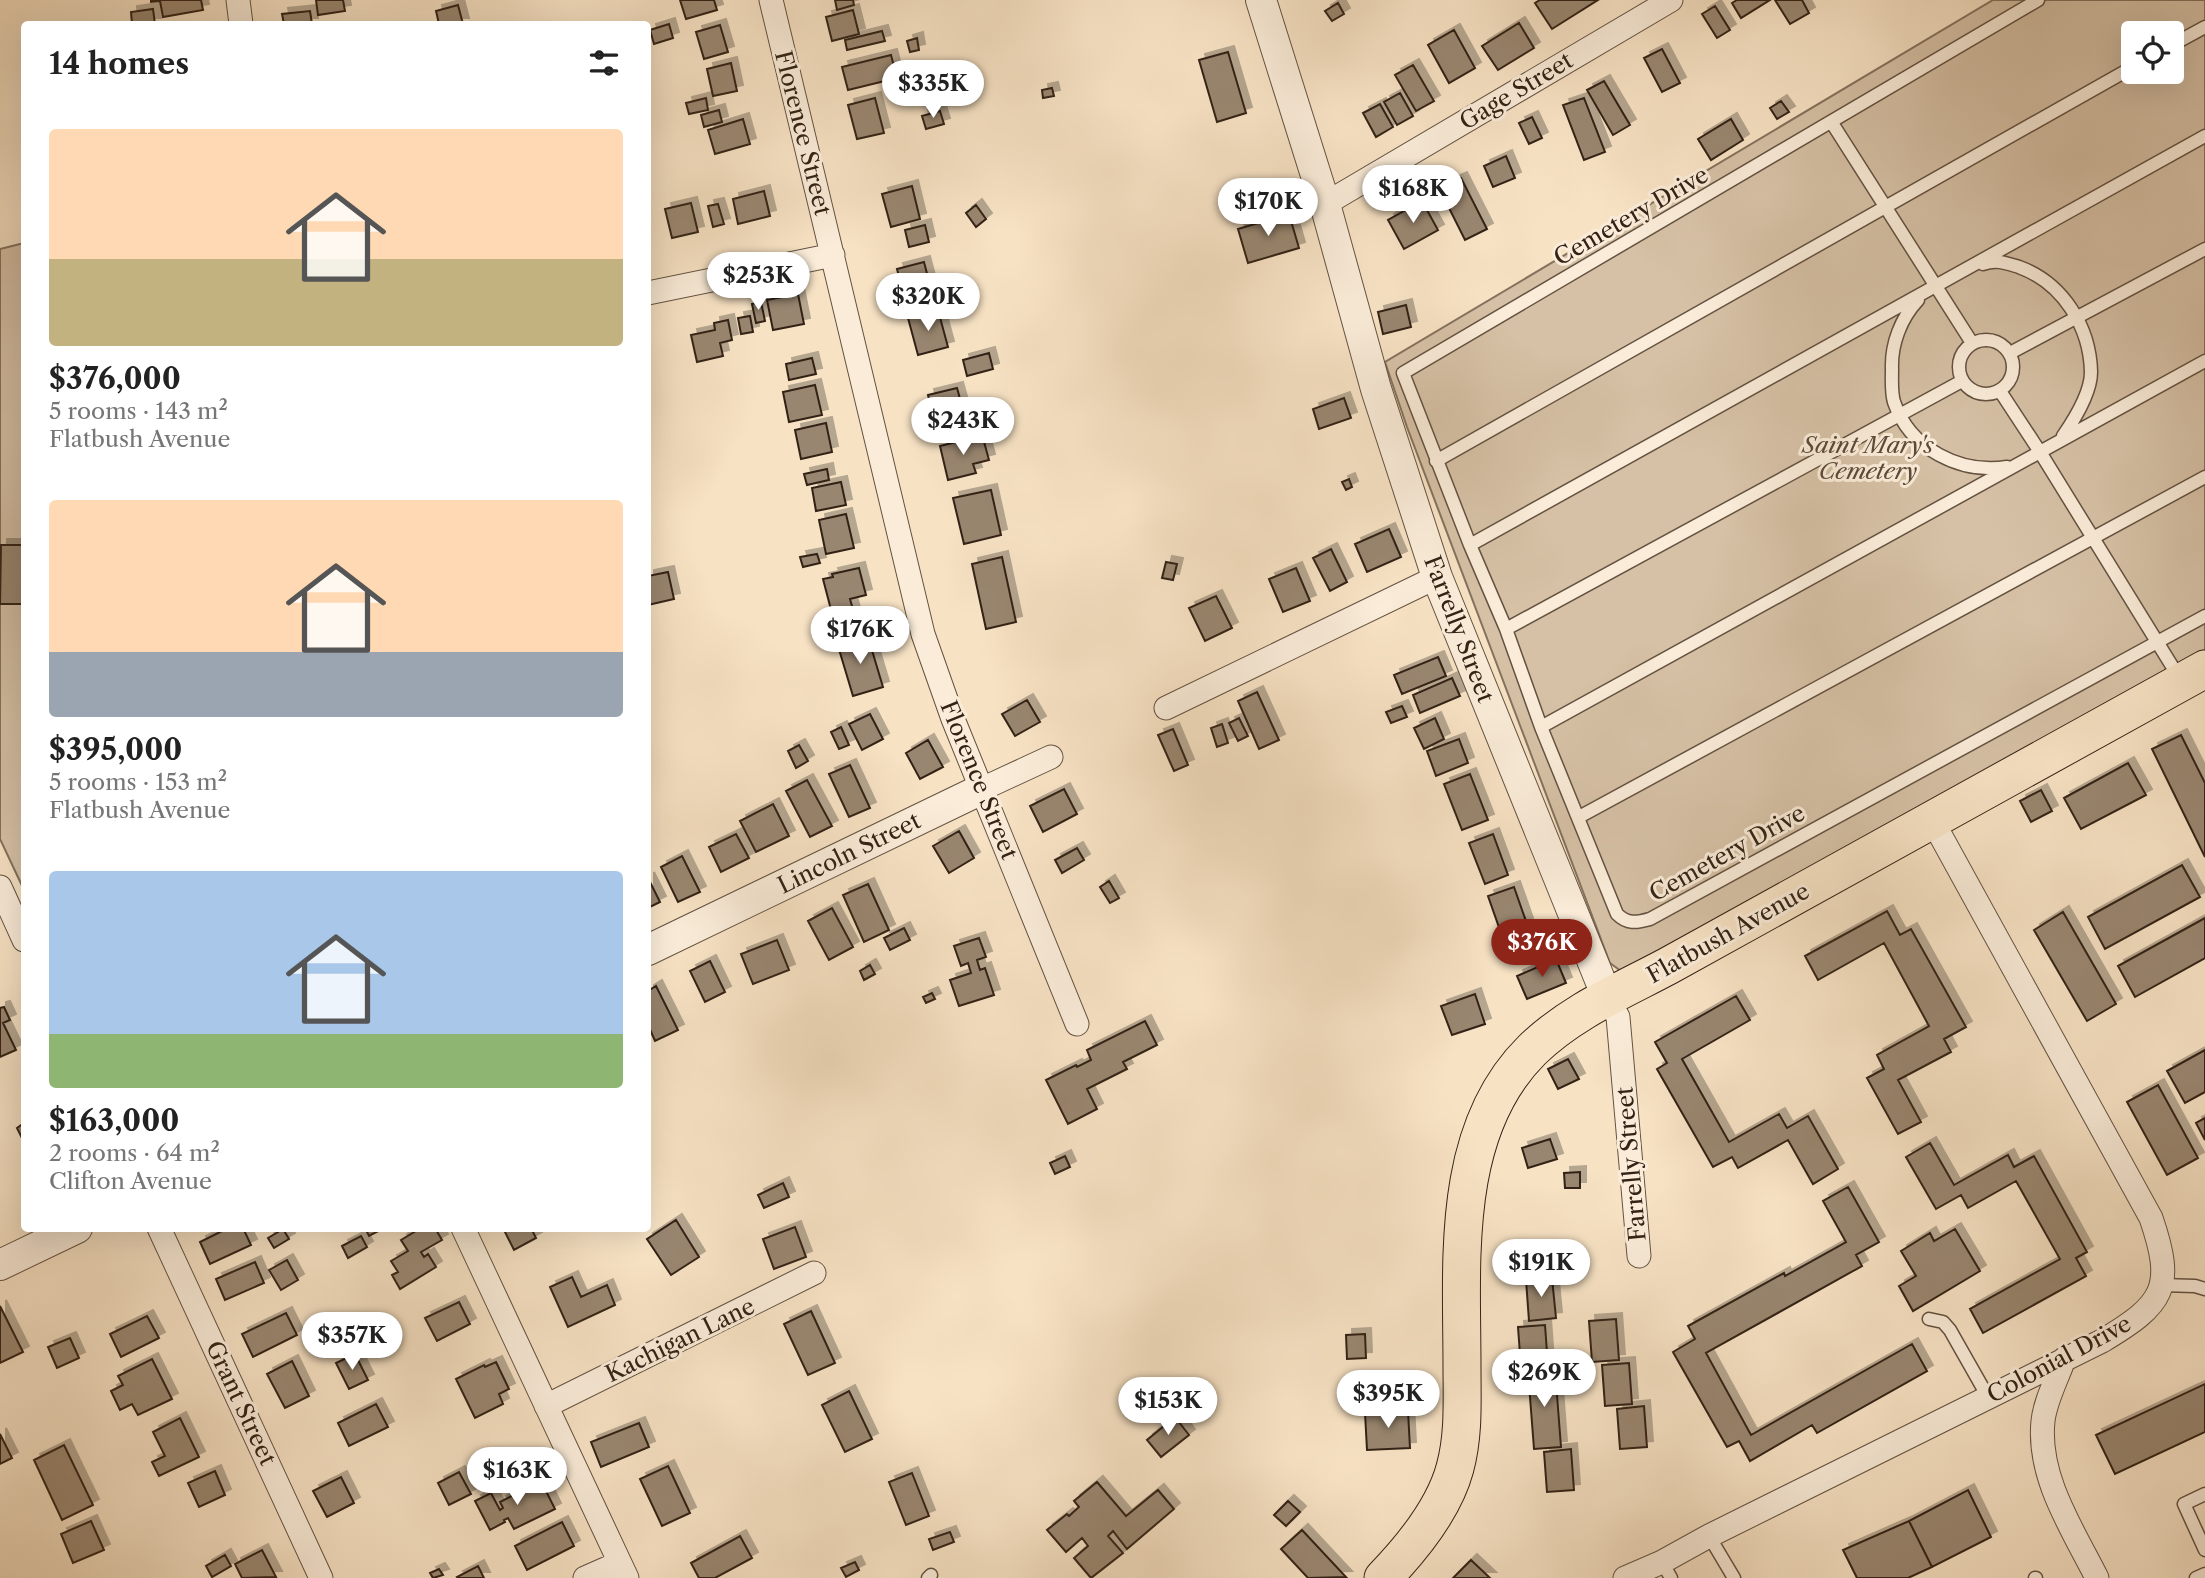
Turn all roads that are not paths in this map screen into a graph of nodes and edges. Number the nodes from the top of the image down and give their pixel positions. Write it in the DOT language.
graph roads {
  1 [pos="237,0"];
  2 [pos="771,0"];
  3 [pos="1261,0"];
  4 [pos="1671,0"];
  5 [pos="2038,0"];
  6 [pos="240,21"];
  7 [pos="2205,27"];
  8 [pos="2184,38"];
  9 [pos="2121,74"];
  10 [pos="1832,123"];
  11 [pos="2205,136"];
  12 [pos="1325,204"];
  13 [pos="1885,206"];
  14 [pos="2205,249"];
  15 [pos="834,255"];
  16 [pos="1968,269"];
  17 [pos="1936,287"];
  18 [pos="651,292"];
  19 [pos="1923,294"];
  20 [pos="2078,319"];
  21 [pos="1972,343"];
  22 [pos="2010,353"];
  23 [pos="2205,361"];
  24 [pos="1962,381"];
  25 [pos="2000,391"];
  26 [pos="1900,415"];
  27 [pos="2061,440"];
  28 [pos="2040,452"];
  29 [pos="1436,461"];
  30 [pos="2022,462"];
  31 [pos="2205,477"];
  32 [pos="2094,539"];
  33 [pos="1471,545"];
  34 [pos="1437,577"];
  35 [pos="2205,616"];
  36 [pos="1506,629"];
  37 [pos="2157,642"];
  38 [pos="2193,676"];
  39 [pos="1166,708"];
  40 [pos="1541,727"];
  41 [pos="1051,757"];
  42 [pos="982,789"];
  43 [pos="1579,817"];
  44 [pos="1932,820"];
  45 [pos="0,887"];
  46 [pos="21,933"];
  47 [pos="651,949"];
  48 [pos="1607,997"];
  49 [pos="1077,1024"];
  50 [pos="69,1232"];
  51 [pos="161,1232"];
  52 [pos="465,1232"];
  53 [pos="1639,1256"];
  54 [pos="0,1265"];
  55 [pos="814,1273"];
  56 [pos="2161,1285"];
  57 [pos="2205,1289"];
  58 [pos="1929,1319"];
  59 [pos="2064,1359"];
  60 [pos="1987,1397"];
  61 [pos="547,1406"];
  62 [pos="2205,1494"];
  63 [pos="1710,1536"];
  64 [pos="2205,1550"];
  65 [pos="623,1570"];
  66 [pos="1667,1570"];
  67 [pos="2205,1574"];
  68 [pos="321,1578"];
  69 [pos="584,1578"];
  70 [pos="1382,1578"];
  71 [pos="1625,1578"];
  72 [pos="1734,1578"];
  73 [pos="2097,1578"];
  74 [pos="2196,1578"];
  1 -- 6 [label="street"];
  2 -- 15 [label="street, Florence Street"];
  3 -- 12 [label="street, Farrelly Street"];
  4 -- 12 [label="street, Gage Street"];
  5 -- 10 [label="lane, Cemetery Drive"];
  7 -- 8 [label="lane"];
  9 -- 13 [label="lane"];
  10 -- 13 [label="lane"];
  10 -- 29 [label="lane, Cemetery Drive"];
  11 -- 16 [label="lane"];
  12 -- 34 [label="street, Farrelly Street"];
  13 -- 17 [label="lane"];
  13 -- 29 [label="lane"];
  14 -- 20 [label="lane"];
  15 -- 18 [label="street"];
  15 -- 42 [label="street, Florence Street"];
  16 -- 17 [label="lane"];
  16 -- 20 [label="lane"];
  17 -- 19 [label="lane"];
  17 -- 21 [label="lane"];
  19 -- 26 [label="lane"];
  19 -- 33 [label="lane"];
  20 -- 22 [label="lane"];
  20 -- 27 [label="lane"];
  21 -- 22 [label="lane"];
  21 -- 24 [label="lane"];
  22 -- 25 [label="lane"];
  23 -- 27 [label="lane"];
  24 -- 25 [label="lane"];
  24 -- 26 [label="lane"];
  25 -- 28 [label="lane"];
  26 -- 30 [label="lane"];
  26 -- 36 [label="lane"];
  27 -- 28 [label="lane"];
  28 -- 30 [label="lane"];
  28 -- 32 [label="lane"];
  29 -- 33 [label="lane, Cemetery Drive"];
  30 -- 40 [label="lane"];
  31 -- 32 [label="lane"];
  32 -- 37 [label="lane"];
  32 -- 43 [label="lane"];
  33 -- 36 [label="lane, Cemetery Drive"];
  34 -- 39 [label="street"];
  34 -- 48 [label="street, Farrelly Street"];
  35 -- 37 [label="lane, Cemetery Drive"];
  36 -- 40 [label="lane, Cemetery Drive"];
  37 -- 38 [label="lane"];
  37 -- 43 [label="lane, Cemetery Drive"];
  38 -- 44 [label="main road, Flatbush Avenue"];
  40 -- 43 [label="lane, Cemetery Drive"];
  41 -- 42 [label="street, Lincoln Street"];
  42 -- 47 [label="street, Lincoln Street"];
  42 -- 49 [label="street, Florence Street"];
  44 -- 48 [label="main road, Flatbush Avenue"];
  44 -- 56 [label="street"];
  45 -- 46 [label="street"];
  48 -- 53 [label="street, Farrelly Street"];
  48 -- 70 [label="main road, Flatbush Avenue"];
  50 -- 54 [label="street"];
  51 -- 68 [label="street, Grant Street"];
  52 -- 61 [label="street"];
  55 -- 61 [label="street, Kachigan Lane"];
  56 -- 57 [label="lane"];
  56 -- 59 [label="street, Colonial Drive"];
  58 -- 60 [label="lane"];
  59 -- 60 [label="street, Colonial Drive"];
  59 -- 73 [label="street"];
  60 -- 63 [label="street, Colonial Drive"];
  61 -- 65 [label="street"];
  62 -- 64 [label="lane"];
  63 -- 66 [label="street, Colonial Drive"];
  63 -- 72 [label="lane"];
  65 -- 69 [label="street"];
  66 -- 71 [label="street, Colonial Drive"];
  67 -- 74 [label="lane"];
}
